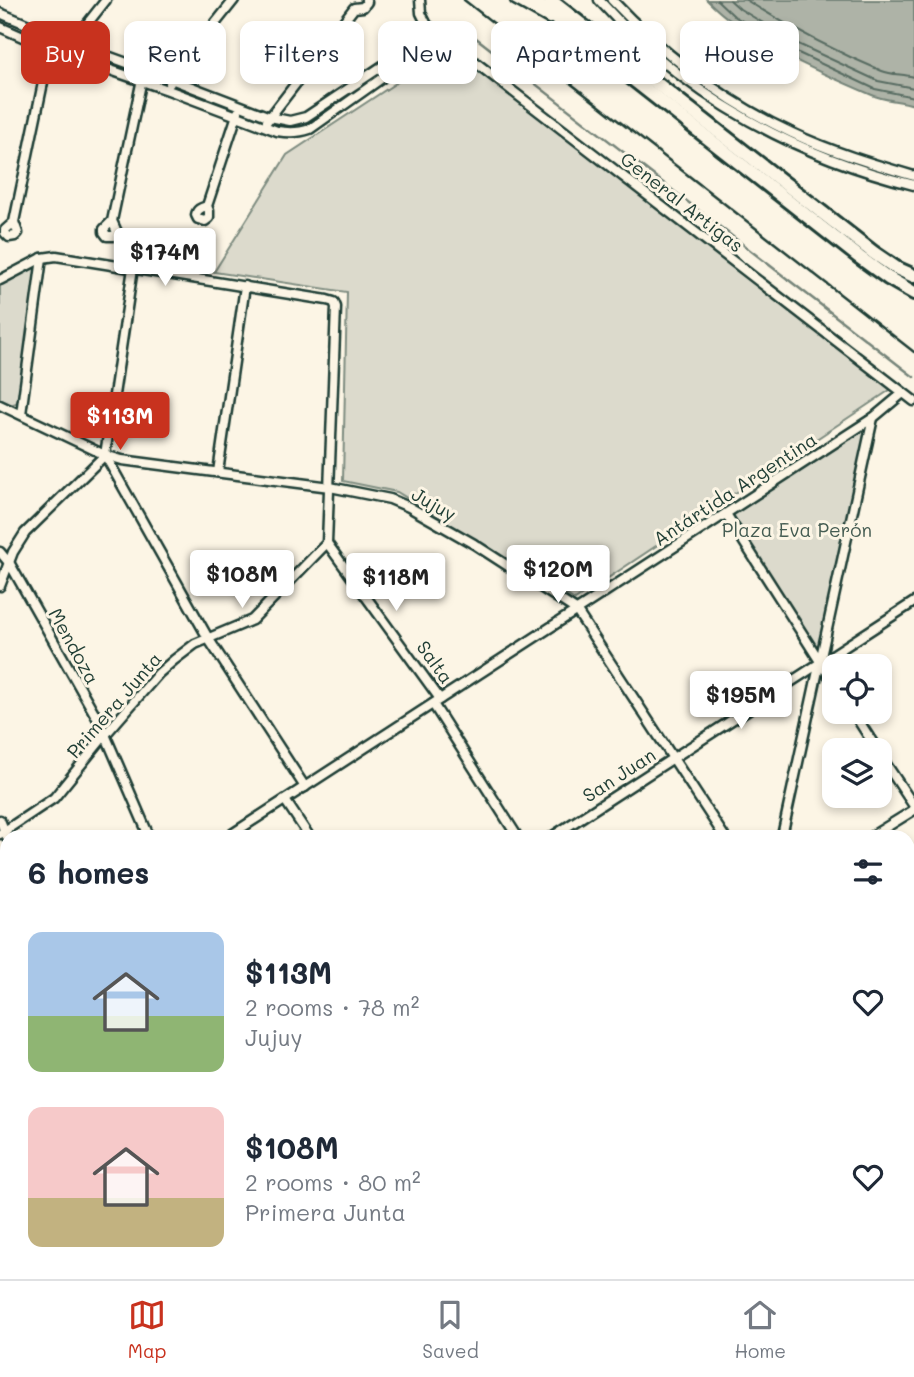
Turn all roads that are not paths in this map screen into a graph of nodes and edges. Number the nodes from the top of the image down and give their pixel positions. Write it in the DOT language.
graph roads {
  1 [pos="106,0"];
  2 [pos="234,0"];
  3 [pos="366,0"];
  4 [pos="423,0"];
  5 [pos="515,0"];
  6 [pos="532,0"];
  7 [pos="550,0"];
  8 [pos="599,0"];
  9 [pos="612,0"];
  10 [pos="354,4"];
  11 [pos="0,13"];
  12 [pos="624,13"];
  13 [pos="617,20"];
  14 [pos="91,21"];
  15 [pos="217,21"];
  16 [pos="426,21"];
  17 [pos="554,21"];
  18 [pos="559,21"];
  19 [pos="21,22"];
  20 [pos="0,27"];
  21 [pos="21,36"];
  22 [pos="477,62"];
  23 [pos="378,74"];
  24 [pos="378,76"];
  25 [pos="46,84"];
  26 [pos="140,84"];
  27 [pos="150,84"];
  28 [pos="169,84"];
  29 [pos="184,84"];
  30 [pos="639,84"];
  31 [pos="167,90"];
  32 [pos="725,101"];
  33 [pos="241,106"];
  34 [pos="237,115"];
  35 [pos="270,117"];
  36 [pos="264,126"];
  37 [pos="833,155"];
  38 [pos="914,176"];
  39 [pos="914,185"];
  40 [pos="207,206"];
  41 [pos="112,221"];
  42 [pos="14,222"];
  43 [pos="42,258"];
  44 [pos="133,268"];
  45 [pos="914,276"];
  46 [pos="0,280"];
  47 [pos="244,286"];
  48 [pos="914,293"];
  49 [pos="904,393"];
  50 [pos="914,401"];
  51 [pos="0,405"];
  52 [pos="21,414"];
  53 [pos="873,418"];
  54 [pos="105,455"];
  55 [pos="218,472"];
  56 [pos="330,487"];
  57 [pos="726,514"];
  58 [pos="327,543"];
  59 [pos="0,552"];
  60 [pos="10,564"];
  61 [pos="0,586"];
  62 [pos="914,603"];
  63 [pos="576,610"];
  64 [pos="208,638"];
  65 [pos="820,663"];
  66 [pos="822,666"];
  67 [pos="437,702"];
  68 [pos="105,735"];
  69 [pos="673,758"];
  70 [pos="892,773"];
  71 [pos="305,787"];
  72 [pos="285,800"];
  73 [pos="914,808"];
  74 [pos="10,830"];
  75 [pos="146,830"];
  76 [pos="238,830"];
  77 [pos="305,830"];
  78 [pos="513,830"];
  79 [pos="562,830"];
  80 [pos="720,830"];
  81 [pos="783,830"];
  82 [pos="881,830"];
  1 -- 14 [label="street"];
  2 -- 15 [label="street"];
  3 -- 10 [label="street"];
  4 -- 16 [label="street"];
  5 -- 17 [label="street"];
  6 -- 18 [label="main road"];
  7 -- 45 [label="main road"];
  8 -- 13 [label="street"];
  9 -- 12 [label="street"];
  10 -- 35 [label="street"];
  11 -- 19 [label="street"];
  12 -- 13 [label="street"];
  12 -- 32 [label="street"];
  13 -- 32 [label="street"];
  20 -- 21 [label="street"];
  22 -- 49 [label="street, General Artigas"];
  23 -- 35 [label="street"];
  24 -- 36 [label="street"];
  25 -- 42 [label="street"];
  26 -- 41 [label="street"];
  27 -- 31 [label="street"];
  28 -- 31 [label="street"];
  29 -- 33 [label="street"];
  30 -- 48 [label="main road"];
  31 -- 34 [label="street"];
  32 -- 37 [label="street"];
  33 -- 34 [label="street"];
  33 -- 35 [label="street"];
  34 -- 36 [label="street"];
  34 -- 40 [label="street"];
  35 -- 36 [label="street"];
  37 -- 38 [label="street"];
  37 -- 39 [label="street"];
  43 -- 44 [label="street"];
  43 -- 46 [label="street"];
  43 -- 52 [label="street"];
  44 -- 47 [label="street"];
  44 -- 54 [label="street"];
  47 -- 55 [label="street"];
  47 -- 56 [label="street"];
  49 -- 50 [label="street, General Artigas"];
  49 -- 53 [label="street, Antártida Argentina"];
  51 -- 52 [label="street, Jujuy"];
  52 -- 54 [label="street, Jujuy"];
  53 -- 57 [label="street, Antártida Argentina"];
  53 -- 65 [label="street"];
  54 -- 55 [label="street, Jujuy"];
  54 -- 60 [label="street"];
  54 -- 64 [label="street"];
  55 -- 56 [label="street, Jujuy"];
  56 -- 58 [label="street"];
  56 -- 63 [label="street, Jujuy"];
  57 -- 63 [label="street, Antártida Argentina"];
  57 -- 65 [label="street"];
  58 -- 64 [label="street, Primera Junta"];
  58 -- 67 [label="street, Salta"];
  59 -- 60 [label="street, Mendoza"];
  60 -- 61 [label="street"];
  60 -- 68 [label="street, Mendoza"];
  62 -- 65 [label="street, San Juan"];
  63 -- 67 [label="street, Antártida Argentina"];
  63 -- 69 [label="street, Jujuy"];
  64 -- 68 [label="street, Primera Junta"];
  64 -- 71 [label="street"];
  65 -- 66 [label="street"];
  65 -- 69 [label="street, San Juan"];
  65 -- 81 [label="street"];
  67 -- 71 [label="street, Antártida Argentina"];
  67 -- 78 [label="street, Salta"];
  68 -- 74 [label="street, Primera Junta"];
  68 -- 75 [label="street, Mendoza"];
  69 -- 79 [label="street, San Juan"];
  69 -- 80 [label="street, Jujuy"];
  70 -- 73 [label="street"];
  71 -- 72 [label="street, Antártida Argentina"];
  72 -- 76 [label="street, Antártida Argentina"];
  72 -- 77 [label="street"];
  73 -- 82 [label="street"];
}
